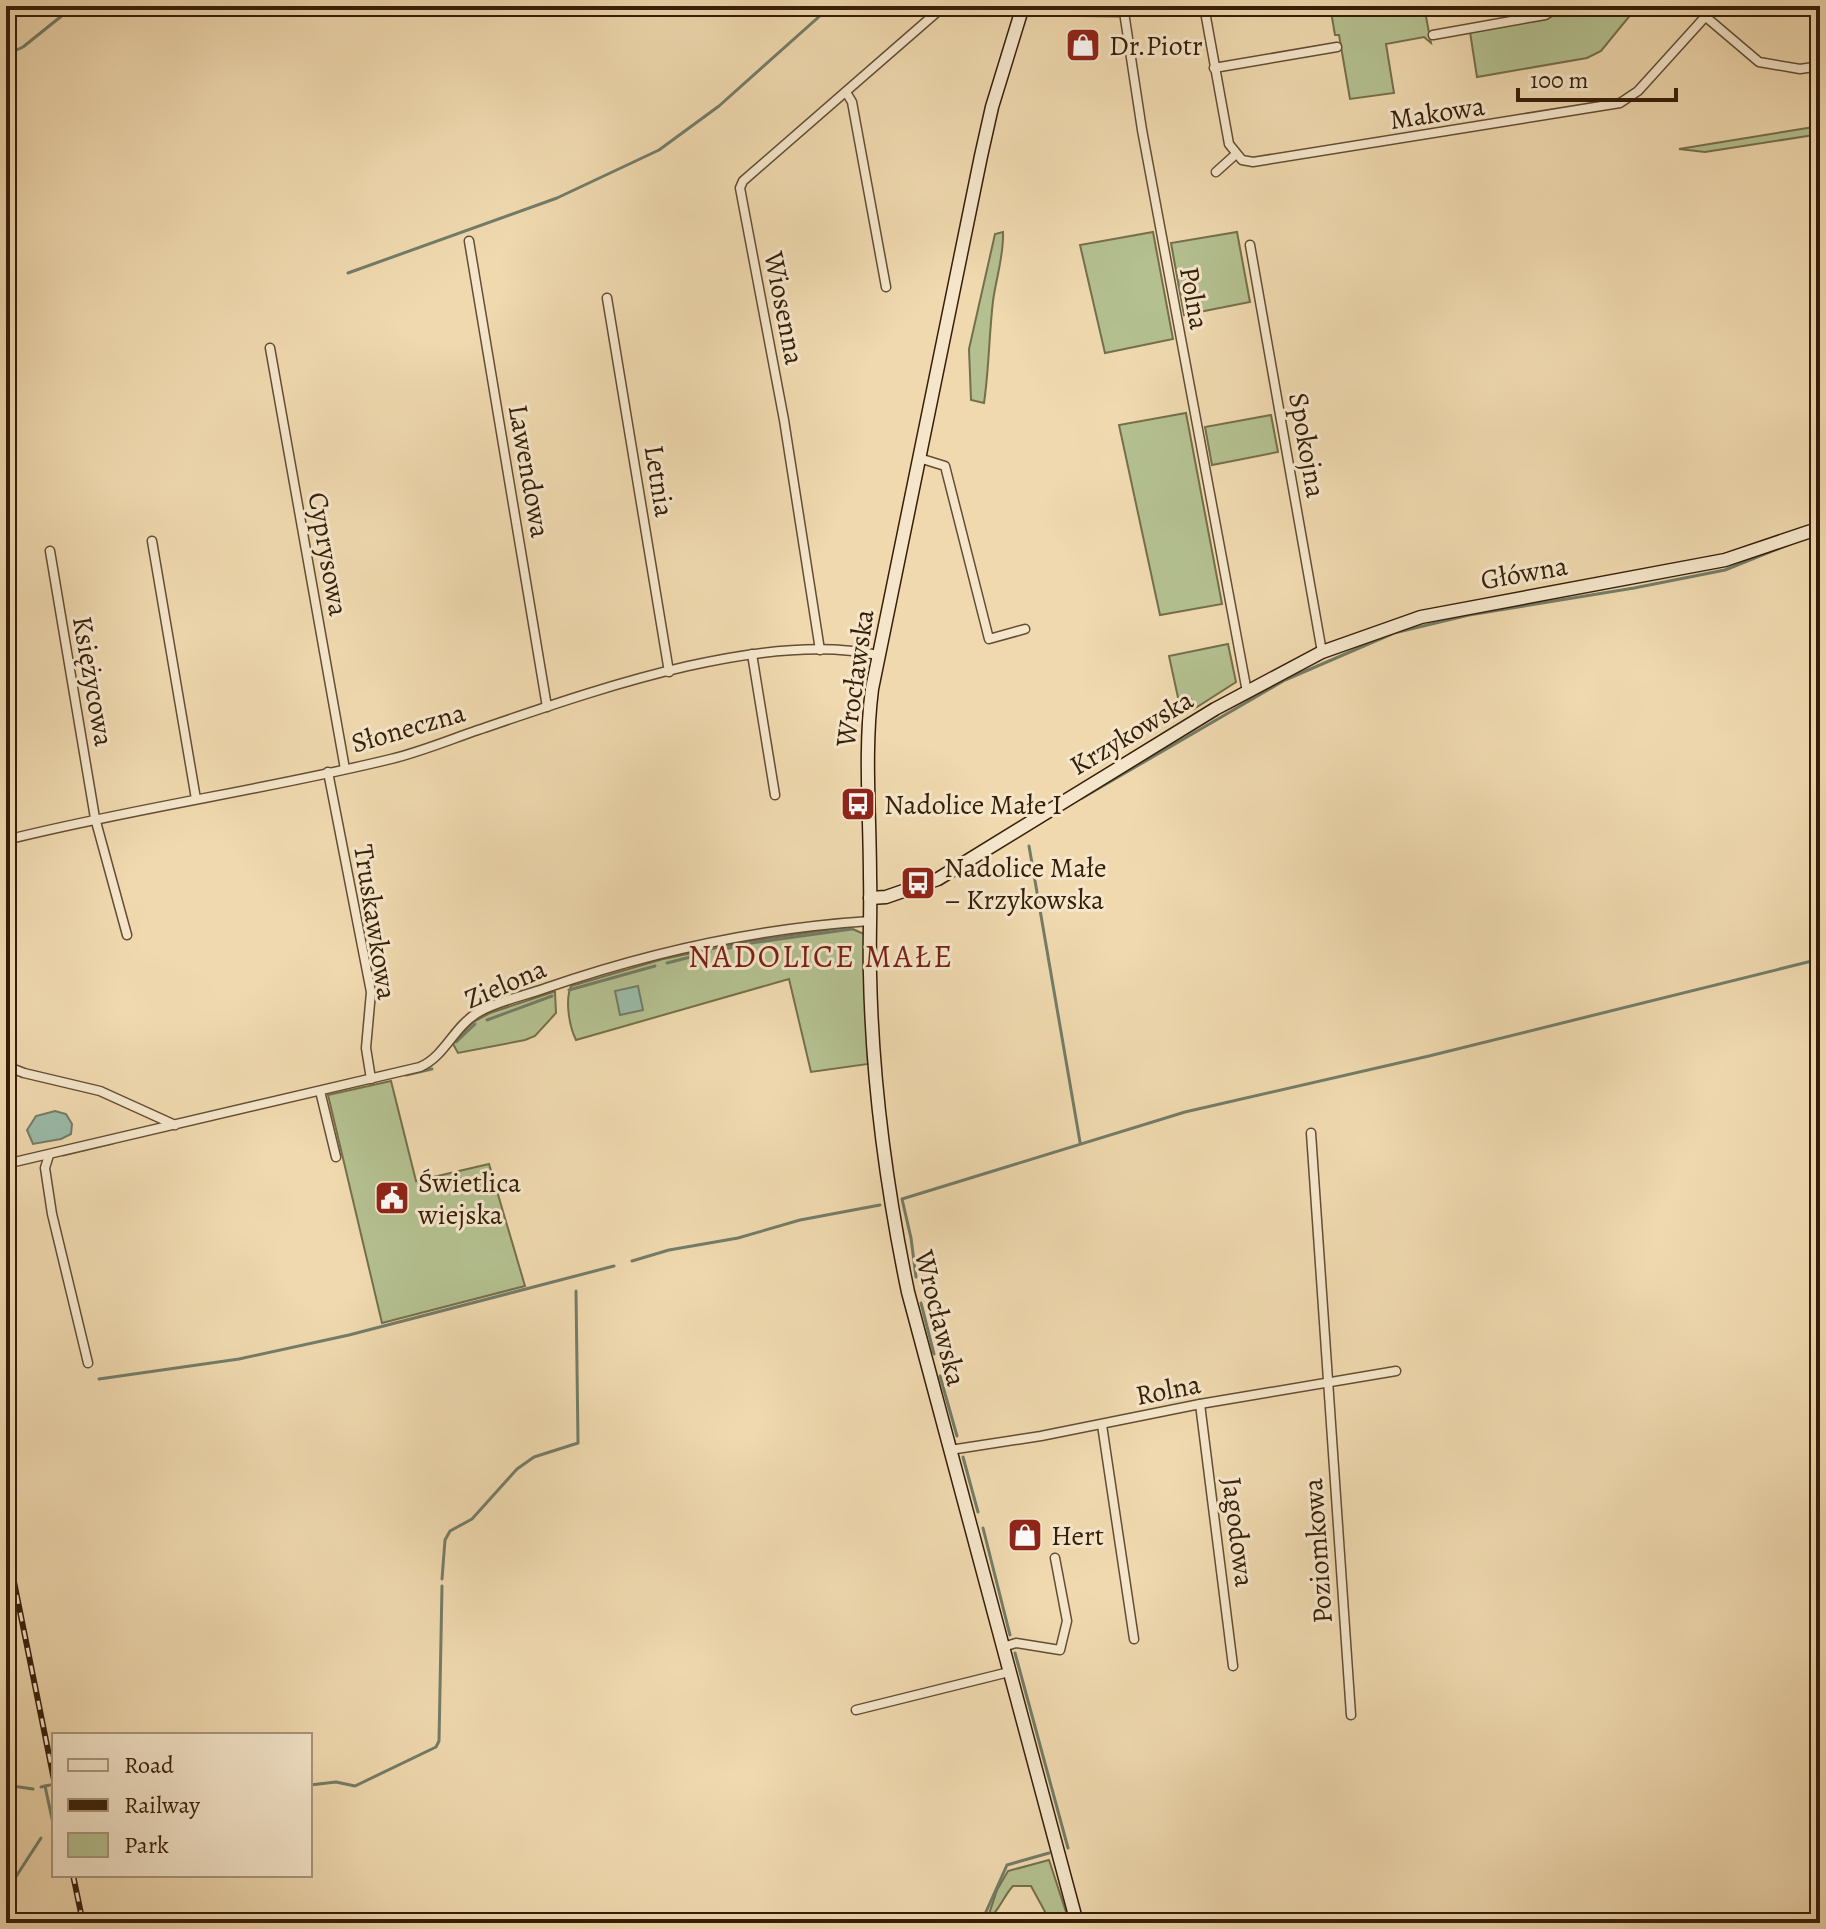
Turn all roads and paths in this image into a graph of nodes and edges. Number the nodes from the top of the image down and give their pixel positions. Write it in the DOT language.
graph roads {
  1 [pos="944,6"];
  2 [pos="1022,6"];
  3 [pos="1204,6"];
  4 [pos="1560,6"];
  5 [pos="1693,6"];
  6 [pos="1715,6"];
  7 [pos="1706,17"];
  8 [pos="1433,35"];
  9 [pos="1337,47"];
  10 [pos="1820,66"];
  11 [pos="1214,68"];
  12 [pos="846,92"];
  13 [pos="1236,154"];
  14 [pos="1216,172"];
  15 [pos="469,241"];
  16 [pos="1250,245"];
  17 [pos="886,287"];
  18 [pos="607,298"];
  19 [pos="270,348"];
  20 [pos="919,458"];
  21 [pos="1820,528"];
  22 [pos="152,541"];
  23 [pos="50,551"];
  24 [pos="1025,629"];
  25 [pos="820,650"];
  26 [pos="1322,652"];
  27 [pos="752,654"];
  28 [pos="878,655"];
  29 [pos="669,672"];
  30 [pos="1247,692"];
  31 [pos="547,707"];
  32 [pos="345,769"];
  33 [pos="328,772"];
  34 [pos="775,795"];
  35 [pos="196,799"];
  36 [pos="95,818"];
  37 [pos="6,840"];
  38 [pos="870,898"];
  39 [pos="870,921"];
  40 [pos="127,935"];
  41 [pos="6,1029"];
  42 [pos="7,1067"];
  43 [pos="371,1079"];
  44 [pos="320,1091"];
  45 [pos="176,1125"];
  46 [pos="1311,1133"];
  47 [pos="49,1155"];
  48 [pos="336,1157"];
  49 [pos="6,1164"];
  50 [pos="88,1363"];
  51 [pos="1396,1371"];
  52 [pos="1327,1383"];
  53 [pos="1200,1404"];
  54 [pos="1102,1425"];
  55 [pos="951,1454"];
  56 [pos="1055,1558"];
  57 [pos="1134,1639"];
  58 [pos="1003,1647"];
  59 [pos="1233,1666"];
  60 [pos="1009,1672"];
  61 [pos="856,1710"];
  62 [pos="1351,1715"];
  63 [pos="1820,1909"];
  64 [pos="1077,1923"];
  65 [pos="1816,1923"];
  1 -- 12 [label="street, Wiosenna"];
  2 -- 20 [label="street, Wrocławska"];
  2 -- 30 [label="street, Polna"];
  3 -- 11 [label="street"];
  4 -- 8 [label="street"];
  5 -- 7 [label="street"];
  6 -- 7 [label="street, Makowa"];
  7 -- 10 [label="street"];
  7 -- 13 [label="street, Makowa"];
  9 -- 11 [label="street"];
  11 -- 13 [label="street"];
  12 -- 17 [label="street"];
  12 -- 25 [label="street, Wiosenna"];
  13 -- 14 [label="street"];
  15 -- 31 [label="street, Lawendowa"];
  16 -- 26 [label="street, Spokojna"];
  18 -- 29 [label="street, Letnia"];
  19 -- 32 [label="street, Cyprysowa"];
  20 -- 24 [label="street"];
  20 -- 28 [label="street, Wrocławska"];
  21 -- 26 [label="street, Główna"];
  22 -- 35 [label="street"];
  23 -- 36 [label="street, Księżycowa"];
  25 -- 27 [label="street, Słoneczna"];
  25 -- 28 [label="street"];
  26 -- 30 [label="street, Główna"];
  27 -- 29 [label="street, Słoneczna"];
  27 -- 34 [label="street"];
  28 -- 38 [label="street, Wrocławska"];
  29 -- 31 [label="street, Słoneczna"];
  30 -- 38 [label="street, Krzykowska"];
  31 -- 32 [label="street, Słoneczna"];
  32 -- 33 [label="street, Słoneczna"];
  33 -- 35 [label="street, Słoneczna"];
  33 -- 43 [label="street, Truskawkowa"];
  35 -- 36 [label="street, Słoneczna"];
  36 -- 37 [label="street, Słoneczna"];
  36 -- 40 [label="street, Księżycowa"];
  38 -- 39 [label="street, Wrocławska"];
  39 -- 43 [label="street, Zielona"];
  39 -- 55 [label="street, Wrocławska"];
  41 -- 42 [label="street"];
  42 -- 45 [label="street"];
  43 -- 44 [label="street, Zielona"];
  44 -- 45 [label="street, Zielona"];
  44 -- 48 [label="street"];
  45 -- 47 [label="street, Zielona"];
  46 -- 52 [label="street, Poziomkowa"];
  47 -- 49 [label="street, Zielona"];
  47 -- 50 [label="street"];
  51 -- 52 [label="street, Rolna"];
  52 -- 53 [label="street, Rolna"];
  52 -- 62 [label="street, Poziomkowa"];
  53 -- 54 [label="street, Rolna"];
  53 -- 59 [label="street, Jagodowa"];
  54 -- 55 [label="street, Rolna"];
  54 -- 57 [label="street"];
  55 -- 58 [label="street, Wrocławska"];
  56 -- 58 [label="street"];
  58 -- 60 [label="street, Wrocławska"];
  60 -- 61 [label="street"];
  60 -- 64 [label="street, Wrocławska"];
  63 -- 65 [label="street"];
}
